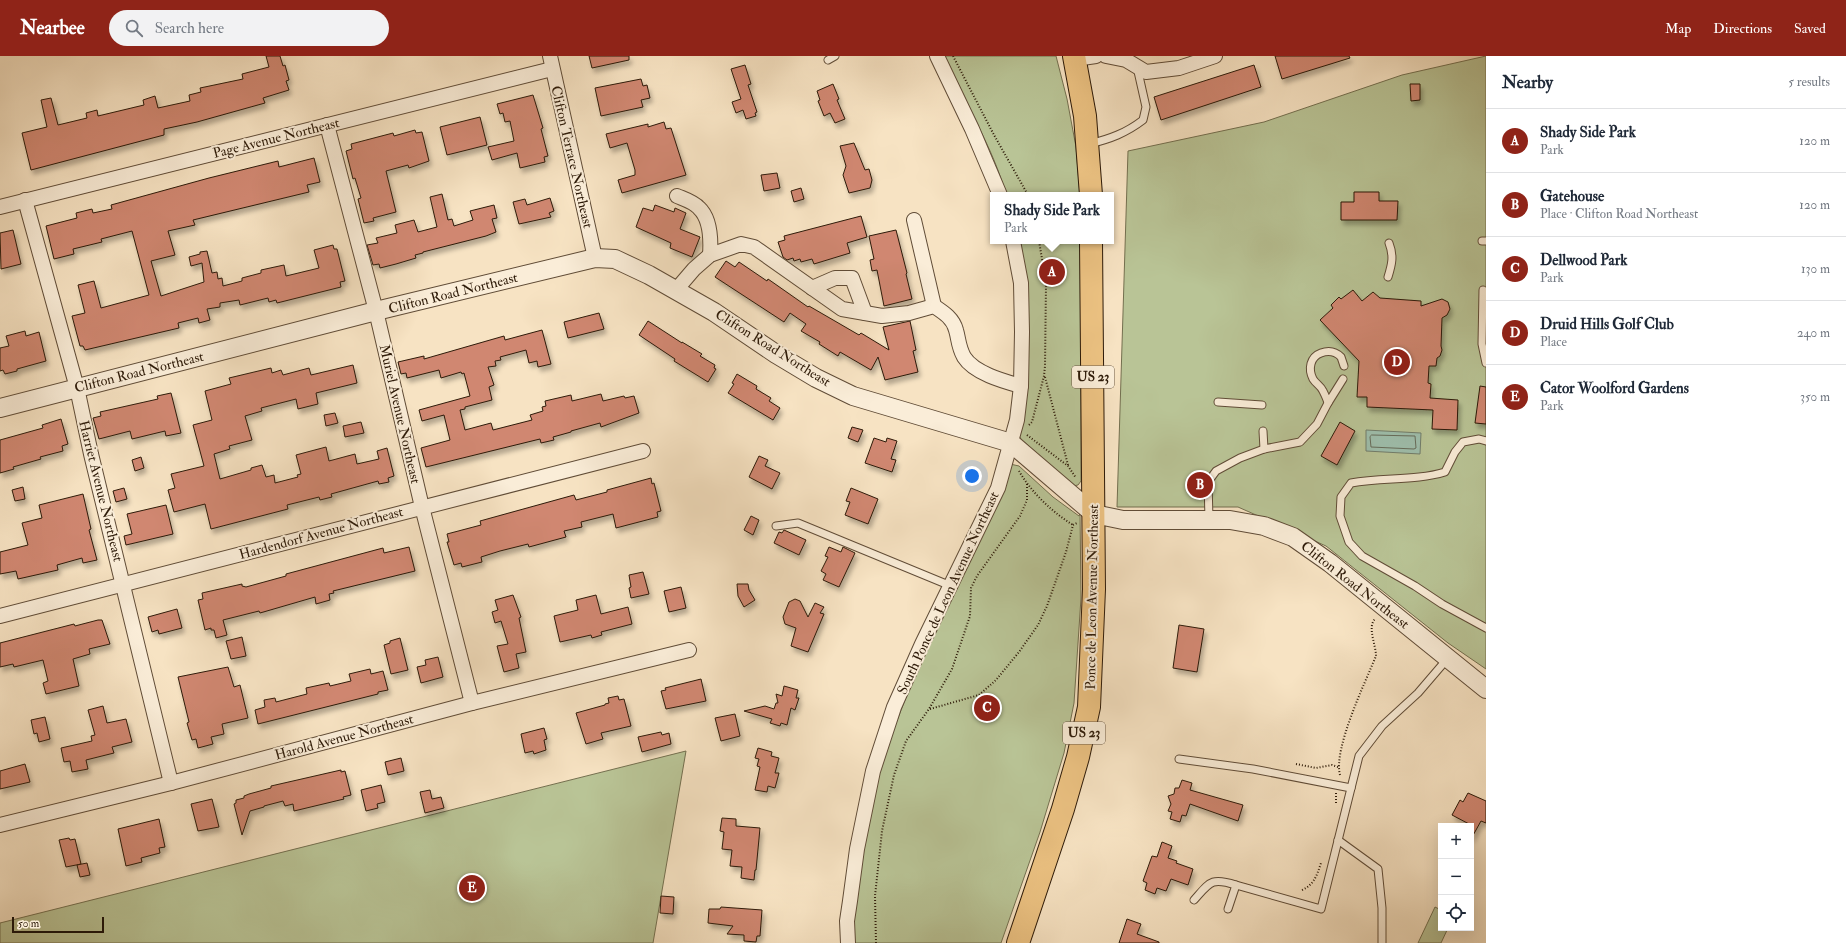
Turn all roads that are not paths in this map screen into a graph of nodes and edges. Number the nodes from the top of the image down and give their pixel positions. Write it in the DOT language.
graph roads {
  1 [pos="835,56"];
  2 [pos="937,56"];
  3 [pos="1106,56"];
  4 [pos="1215,56"];
  5 [pos="1082,57"];
  6 [pos="828,60"];
  7 [pos="551,62"];
  8 [pos="1137,66"];
  9 [pos="327,125"];
  10 [pos="1087,144"];
  11 [pos="999,192"];
  12 [pos="1091,192"];
  13 [pos="677,196"];
  14 [pos="25,200"];
  15 [pos="0,207"];
  16 [pos="914,220"];
  17 [pos="1389,243"];
  18 [pos="1014,244"];
  19 [pos="1091,244"];
  20 [pos="710,255"];
  21 [pos="595,258"];
  22 [pos="1388,277"];
  23 [pos="812,288"];
  24 [pos="676,290"];
  25 [pos="1483,290"];
  26 [pos="934,306"];
  27 [pos="376,311"];
  28 [pos="865,313"];
  29 [pos="1486,363"];
  30 [pos="1344,366"];
  31 [pos="1343,379"];
  32 [pos="1021,386"];
  33 [pos="77,388"];
  34 [pos="1218,402"];
  35 [pos="1328,403"];
  36 [pos="1262,405"];
  37 [pos="0,408"];
  38 [pos="1263,431"];
  39 [pos="1016,438"];
  40 [pos="1486,440"];
  41 [pos="1264,449"];
  42 [pos="643,451"];
  43 [pos="422,507"];
  44 [pos="1086,518"];
  45 [pos="1209,519"];
  46 [pos="776,526"];
  47 [pos="124,584"];
  48 [pos="951,586"];
  49 [pos="0,616"];
  50 [pos="1486,628"];
  51 [pos="689,650"];
  52 [pos="1448,658"];
  53 [pos="1486,689"];
  54 [pos="472,703"];
  55 [pos="1179,759"];
  56 [pos="171,783"];
  57 [pos="1351,788"];
  58 [pos="0,825"];
  59 [pos="1338,840"];
  60 [pos="1236,885"];
  61 [pos="1194,900"];
  62 [pos="1228,909"];
  63 [pos="848,943"];
  64 [pos="1018,943"];
  65 [pos="1382,943"];
  1 -- 6 [label="lane"];
  2 -- 11 [label="street"];
  3 -- 8 [label="street"];
  4 -- 8 [label="street"];
  5 -- 10 [label="highway"];
  7 -- 9 [label="street, Page Avenue Northeast"];
  7 -- 21 [label="street, Clifton Terrace Northeast"];
  8 -- 10 [label="lane"];
  9 -- 14 [label="street, Page Avenue Northeast"];
  9 -- 27 [label="street, Muriel Avenue Northeast"];
  10 -- 12 [label="highway"];
  13 -- 20 [label="street"];
  14 -- 15 [label="street, Page Avenue Northeast"];
  14 -- 33 [label="street, Harriet Avenue Northeast"];
  16 -- 26 [label="street"];
  17 -- 22 [label="lane"];
  18 -- 32 [label="street, South Ponce de Leon Avenue Northeast"];
  19 -- 44 [label="highway, Ponce de Leon Avenue Northeast / US 23"];
  20 -- 23 [label="street"];
  20 -- 24 [label="street"];
  21 -- 24 [label="street, Clifton Road Northeast"];
  21 -- 27 [label="street, Clifton Road Northeast"];
  23 -- 28 [label="street"];
  23 -- 28 [label="street"];
  24 -- 39 [label="street, Clifton Road Northeast"];
  25 -- 29 [label="lane"];
  26 -- 28 [label="street"];
  26 -- 32 [label="street"];
  27 -- 33 [label="street, Clifton Road Northeast"];
  27 -- 43 [label="street, Muriel Avenue Northeast"];
  30 -- 35 [label="lane"];
  31 -- 35 [label="lane"];
  32 -- 39 [label="street, South Ponce de Leon Avenue Northeast"];
  33 -- 37 [label="street, Clifton Road Northeast"];
  33 -- 47 [label="street, Harriet Avenue Northeast"];
  34 -- 36 [label="lane"];
  35 -- 41 [label="lane"];
  38 -- 41 [label="lane"];
  39 -- 44 [label="street, Clifton Road Northeast"];
  39 -- 48 [label="street, South Ponce de Leon Avenue Northeast"];
  40 -- 50 [label="lane"];
  41 -- 45 [label="lane"];
  42 -- 43 [label="street, Hardendorf Avenue Northeast"];
  43 -- 47 [label="street, Hardendorf Avenue Northeast"];
  43 -- 54 [label="street, Muriel Avenue Northeast"];
  44 -- 45 [label="street, Clifton Road Northeast"];
  44 -- 64 [label="highway, Ponce de Leon Avenue Northeast / US 23"];
  45 -- 52 [label="street, Clifton Road Northeast"];
  46 -- 48 [label="lane"];
  47 -- 49 [label="street, Hardendorf Avenue Northeast"];
  47 -- 56 [label="street, Harriet Avenue Northeast"];
  48 -- 63 [label="street, South Ponce de Leon Avenue Northeast"];
  51 -- 54 [label="street, Harold Avenue Northeast"];
  52 -- 53 [label="street, Clifton Road Northeast"];
  52 -- 57 [label="lane"];
  54 -- 56 [label="street, Harold Avenue Northeast"];
  55 -- 57 [label="lane"];
  56 -- 58 [label="street, Harold Avenue Northeast"];
  57 -- 59 [label="lane"];
  59 -- 60 [label="lane"];
  59 -- 65 [label="lane"];
  60 -- 61 [label="lane"];
  60 -- 62 [label="lane"];
}
